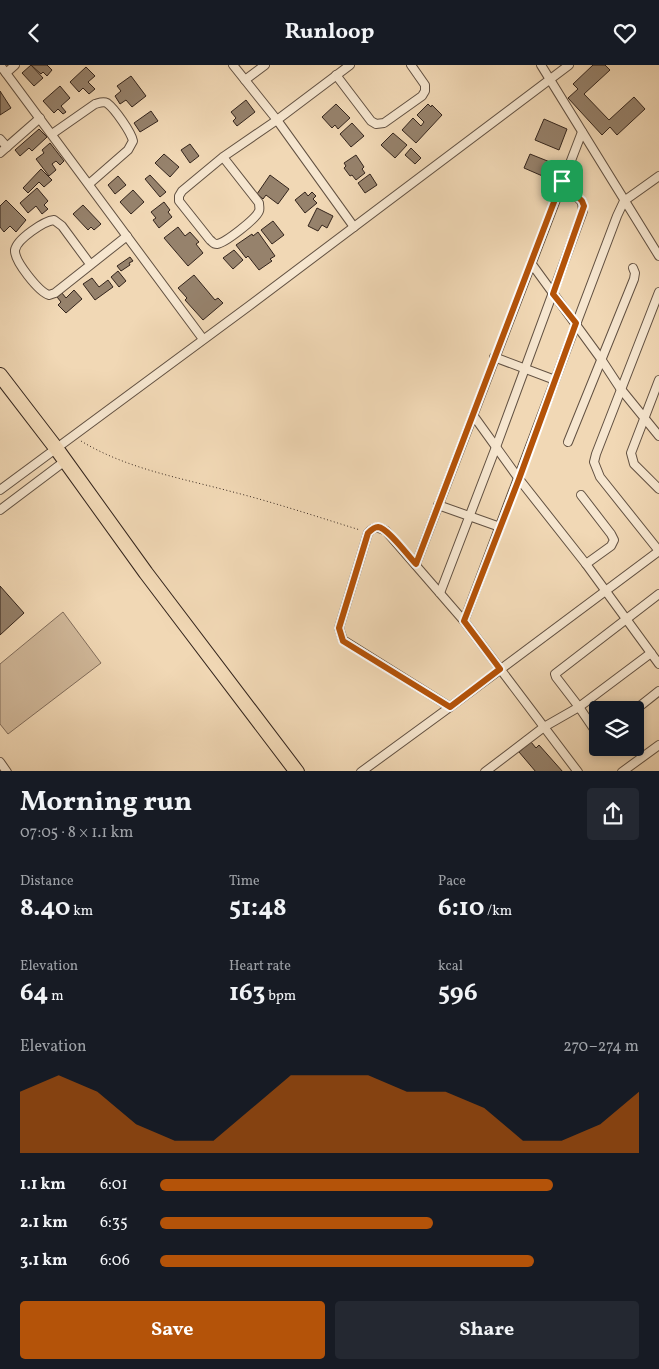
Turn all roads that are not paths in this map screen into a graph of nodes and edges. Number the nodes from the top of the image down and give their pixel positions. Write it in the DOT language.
graph roads {
  1 [pos="0,65"];
  2 [pos="15,65"];
  3 [pos="233,65"];
  4 [pos="265,65"];
  5 [pos="350,65"];
  6 [pos="411,65"];
  7 [pos="541,65"];
  8 [pos="569,65"];
  9 [pos="6,73"];
  10 [pos="336,75"];
  11 [pos="245,80"];
  12 [pos="550,80"];
  13 [pos="40,119"];
  14 [pos="277,120"];
  15 [pos="582,132"];
  16 [pos="52,134"];
  17 [pos="0,139"];
  18 [pos="7,147"];
  19 [pos="0,153"];
  20 [pos="223,157"];
  21 [pos="659,176"];
  22 [pos="562,181"];
  23 [pos="89,184"];
  24 [pos="624,201"];
  25 [pos="354,227"];
  26 [pos="127,236"];
  27 [pos="659,256"];
  28 [pos="531,263"];
  29 [pos="90,264"];
  30 [pos="633,268"];
  31 [pos="659,291"];
  32 [pos="553,294"];
  33 [pos="576,323"];
  34 [pos="203,339"];
  35 [pos="494,357"];
  36 [pos="601,359"];
  37 [pos="526,369"];
  38 [pos="0,375"];
  39 [pos="555,379"];
  40 [pos="659,380"];
  41 [pos="620,388"];
  42 [pos="473,415"];
  43 [pos="645,417"];
  44 [pos="659,436"];
  45 [pos="568,442"];
  46 [pos="496,447"];
  47 [pos="56,448"];
  48 [pos="65,461"];
  49 [pos="519,479"];
  50 [pos="659,489"];
  51 [pos="0,490"];
  52 [pos="581,495"];
  53 [pos="438,505"];
  54 [pos="0,509"];
  55 [pos="470,517"];
  56 [pos="500,527"];
  57 [pos="659,551"];
  58 [pos="416,564"];
  59 [pos="586,564"];
  60 [pos="605,591"];
  61 [pos="440,593"];
  62 [pos="658,598"];
  63 [pos="626,619"];
  64 [pos="464,621"];
  65 [pos="651,653"];
  66 [pos="659,664"];
  67 [pos="500,669"];
  68 [pos="659,691"];
  69 [pos="644,703"];
  70 [pos="450,707"];
  71 [pos="579,707"];
  72 [pos="589,722"];
  73 [pos="544,727"];
  74 [pos="659,745"];
  75 [pos="0,762"];
  76 [pos="372,764"];
  77 [pos="7,771"];
  78 [pos="297,771"];
  79 [pos="362,771"];
  80 [pos="379,771"];
  81 [pos="485,771"];
  82 [pos="578,771"];
  83 [pos="622,771"];
  1 -- 9 [label="street"];
  2 -- 9 [label="street"];
  3 -- 11 [label="street"];
  4 -- 11 [label="street"];
  5 -- 10 [label="street"];
  6 -- 10 [label="street"];
  7 -- 12 [label="street"];
  8 -- 12 [label="street"];
  9 -- 13 [label="street"];
  10 -- 14 [label="street"];
  11 -- 14 [label="street"];
  12 -- 15 [label="street"];
  12 -- 25 [label="street"];
  13 -- 16 [label="street"];
  13 -- 18 [label="street"];
  14 -- 20 [label="street"];
  14 -- 25 [label="street"];
  15 -- 22 [label="street"];
  15 -- 24 [label="street"];
  16 -- 23 [label="street"];
  16 -- 23 [label="street"];
  17 -- 18 [label="street"];
  18 -- 19 [label="street"];
  20 -- 20 [label="street"];
  21 -- 24 [label="street"];
  22 -- 28 [label="street"];
  22 -- 32 [label="street"];
  23 -- 26 [label="street"];
  24 -- 27 [label="street"];
  24 -- 33 [label="street"];
  25 -- 34 [label="street"];
  26 -- 29 [label="street"];
  26 -- 34 [label="street"];
  28 -- 32 [label="street"];
  28 -- 35 [label="street"];
  29 -- 29 [label="street"];
  30 -- 36 [label="street"];
  31 -- 41 [label="street"];
  32 -- 33 [label="street"];
  32 -- 37 [label="street"];
  33 -- 36 [label="street"];
  33 -- 39 [label="street"];
  34 -- 47 [label="street"];
  35 -- 37 [label="street"];
  35 -- 42 [label="street"];
  36 -- 41 [label="street"];
  36 -- 45 [label="street"];
  37 -- 39 [label="street"];
  37 -- 46 [label="street"];
  38 -- 47 [label="highway"];
  39 -- 49 [label="street"];
  40 -- 43 [label="street"];
  41 -- 43 [label="street"];
  41 -- 57 [label="street"];
  42 -- 46 [label="street"];
  42 -- 53 [label="street"];
  43 -- 44 [label="street"];
  43 -- 50 [label="street"];
  46 -- 49 [label="street"];
  46 -- 55 [label="street"];
  47 -- 48 [label="highway"];
  47 -- 51 [label="street"];
  48 -- 54 [label="street"];
  48 -- 78 [label="highway"];
  49 -- 56 [label="street"];
  49 -- 59 [label="street"];
  52 -- 59 [label="street"];
  53 -- 55 [label="street"];
  53 -- 58 [label="street"];
  55 -- 56 [label="street"];
  55 -- 61 [label="street"];
  56 -- 64 [label="street"];
  57 -- 60 [label="street"];
  58 -- 61 [label="street"];
  58 -- 70 [label="street"];
  59 -- 60 [label="street"];
  60 -- 63 [label="street"];
  60 -- 67 [label="street"];
  61 -- 64 [label="street"];
  62 -- 63 [label="street"];
  63 -- 65 [label="street"];
  63 -- 71 [label="street"];
  64 -- 67 [label="street"];
  65 -- 66 [label="street"];
  65 -- 71 [label="street"];
  67 -- 70 [label="street"];
  67 -- 73 [label="street"];
  68 -- 69 [label="street"];
  70 -- 76 [label="street"];
  71 -- 72 [label="street"];
  71 -- 73 [label="street"];
  73 -- 81 [label="street"];
  73 -- 82 [label="street"];
  74 -- 83 [label="street"];
  75 -- 77 [label="street"];
  76 -- 79 [label="street"];
  76 -- 80 [label="street"];
}
